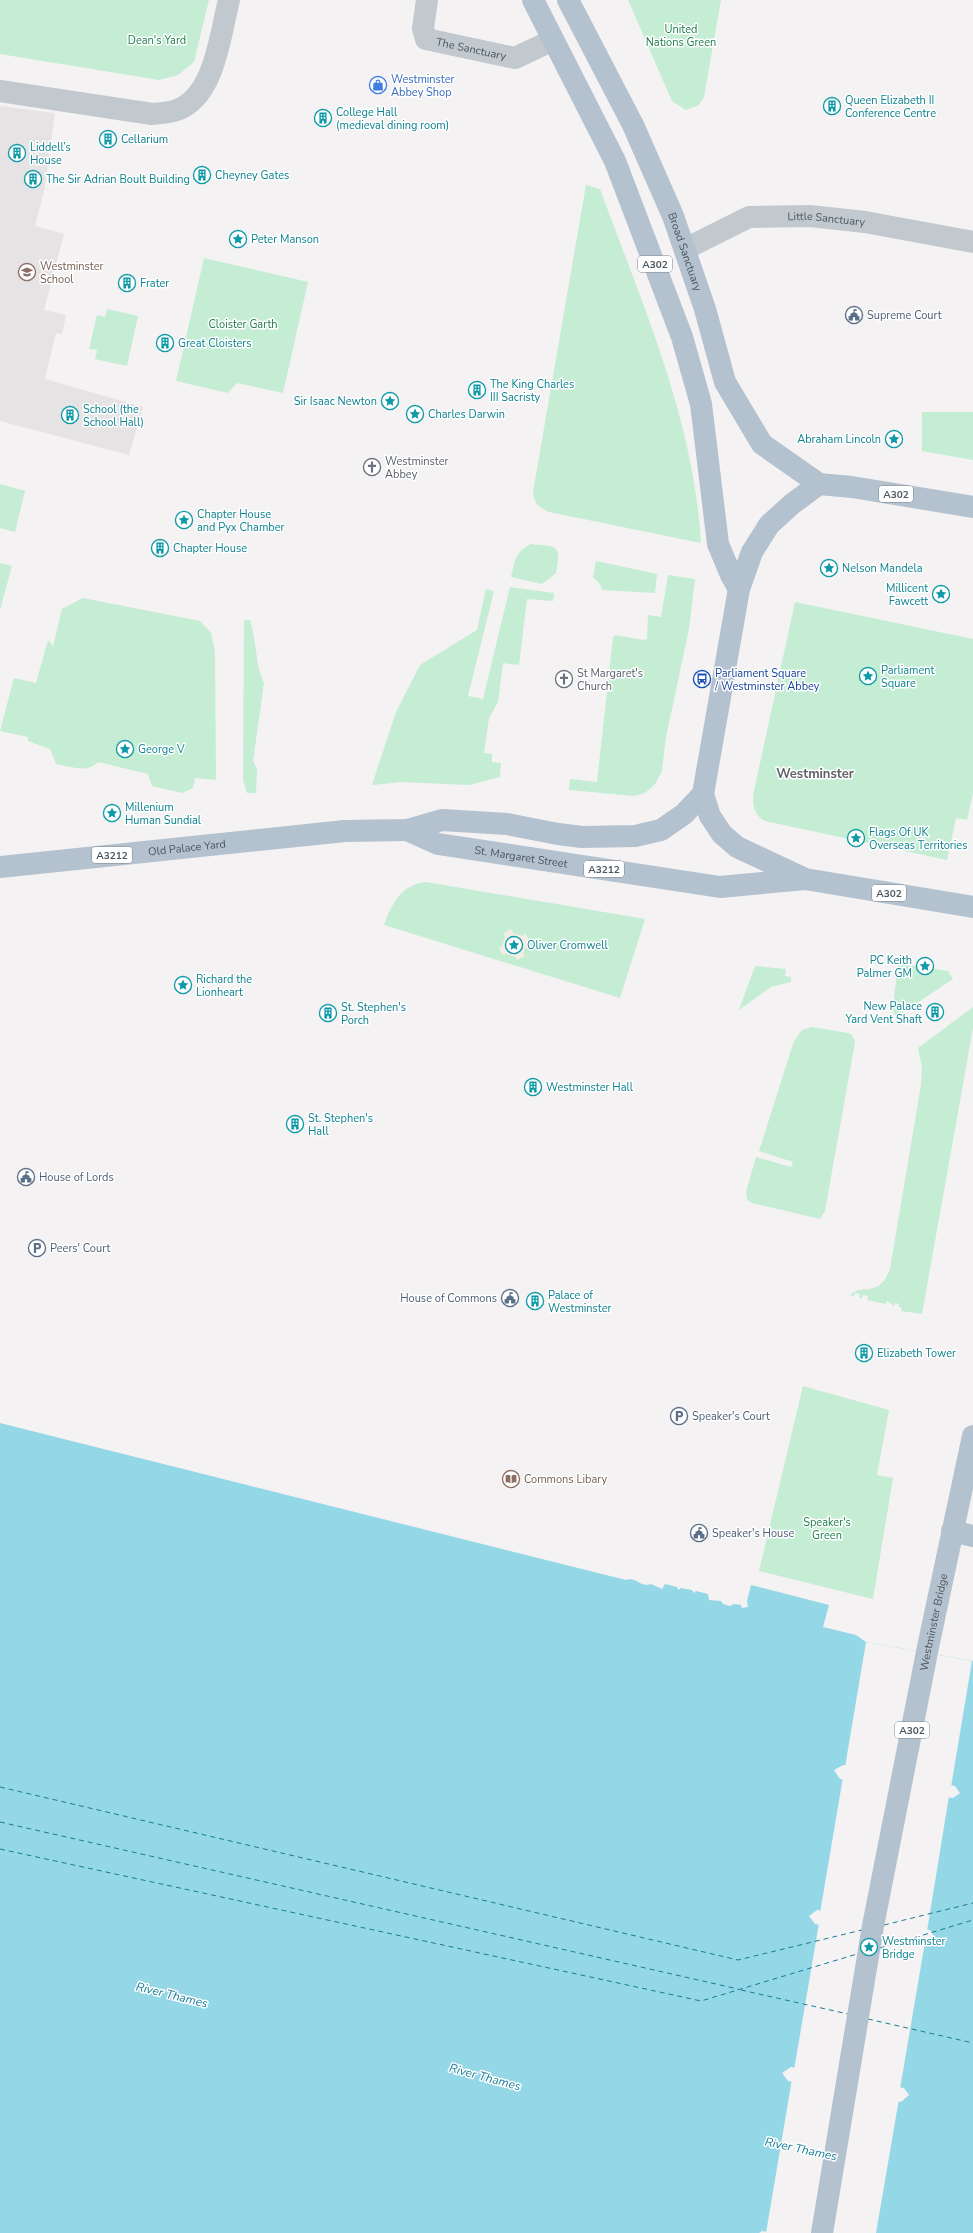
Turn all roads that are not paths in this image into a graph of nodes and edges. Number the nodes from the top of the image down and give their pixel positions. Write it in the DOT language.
graph roads {
  1 [pos="228,0"];
  2 [pos="427,0"];
  3 [pos="533,0"];
  4 [pos="568,0"];
  5 [pos="553,40"];
  6 [pos="0,91"];
  7 [pos="973,242"];
  8 [pos="685,249"];
  9 [pos="819,484"];
  10 [pos="973,507"];
  11 [pos="739,589"];
  12 [pos="704,794"];
  13 [pos="407,830"];
  14 [pos="301,835"];
  15 [pos="0,867"];
  16 [pos="805,879"];
  17 [pos="973,907"];
  18 [pos="973,1436"];
  19 [pos="970,1470"];
  20 [pos="963,1534"];
  21 [pos="822,2233"];
  1 -- 6 [label="street"];
  2 -- 5 [label="street, The Sanctuary"];
  3 -- 5 [label="main road, A302"];
  4 -- 8 [label="main road, Broad Sanctuary / A302"];
  5 -- 11 [label="main road, A302"];
  7 -- 8 [label="street, Little Sanctuary"];
  8 -- 9 [label="main road, Broad Sanctuary / A302"];
  9 -- 10 [label="main road, A302"];
  9 -- 11 [label="main road, A302"];
  11 -- 12 [label="main road, A302"];
  12 -- 13 [label="main road, St. Margaret Street / A3212"];
  12 -- 16 [label="main road, A302"];
  13 -- 14 [label="main road, St. Margaret Street / A3212"];
  13 -- 16 [label="main road, St. Margaret Street / A3212"];
  14 -- 15 [label="main road, Old Palace Yard / A3212"];
  16 -- 17 [label="main road, A302"];
  18 -- 19 [label="main road, A302"];
  19 -- 20 [label="main road, A302"];
  20 -- 21 [label="main road, Westminster Bridge / A302"];
}
